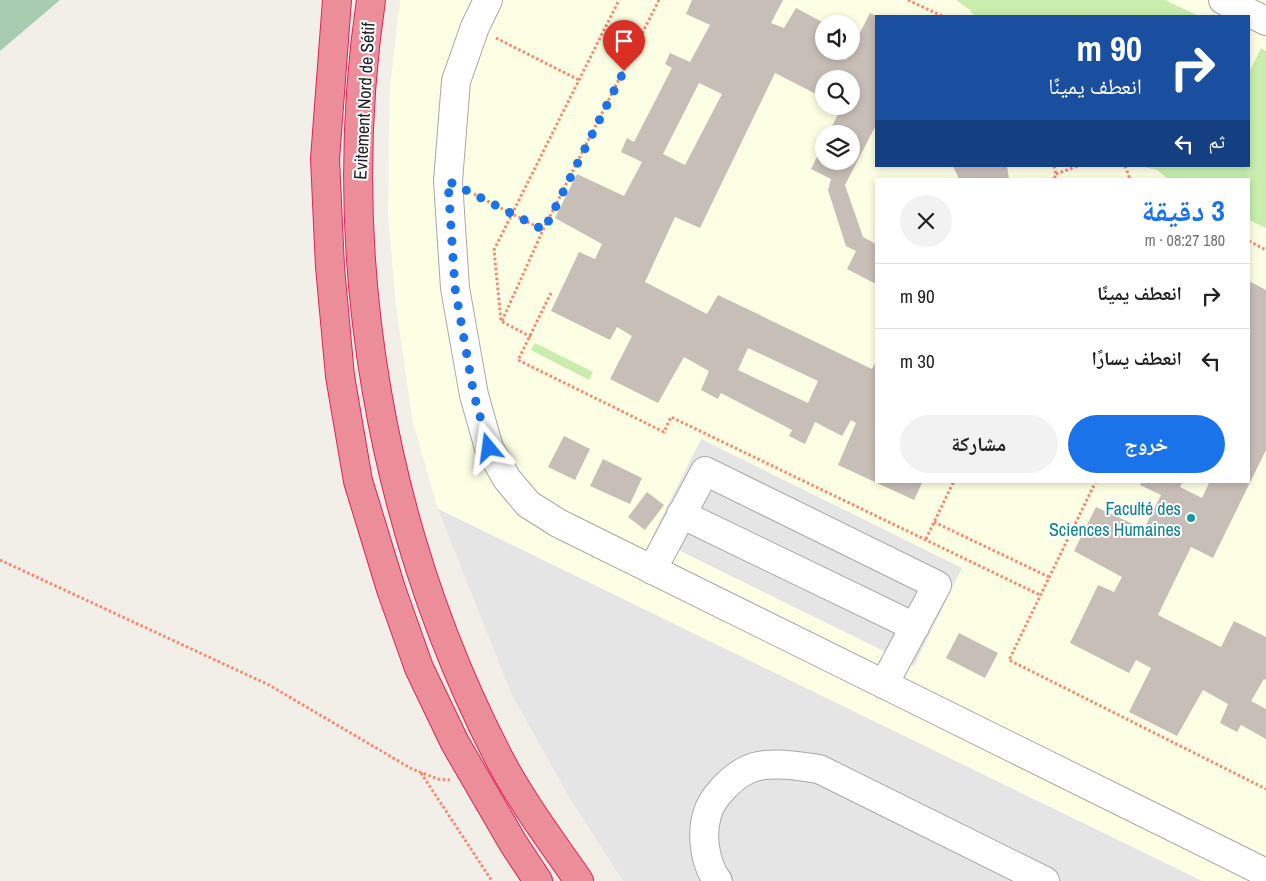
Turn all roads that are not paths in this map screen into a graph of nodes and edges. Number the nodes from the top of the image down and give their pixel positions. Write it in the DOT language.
graph roads {
  1 [pos="337,0"];
  2 [pos="372,0"];
  3 [pos="488,0"];
  4 [pos="1223,0"];
  5 [pos="1266,21"];
  6 [pos="681,514"];
  7 [pos="652,570"];
  8 [pos="915,627"];
  9 [pos="884,684"];
  10 [pos="1266,872"];
  11 [pos="538,881"];
  12 [pos="579,881"];
  13 [pos="718,881"];
  14 [pos="1045,881"];
  1 -- 11 [label="highway"];
  2 -- 12 [label="highway, Evitement Nord de Sétif"];
  3 -- 7 [label="lane"];
  4 -- 5 [label="lane"];
  6 -- 7 [label="lane"];
  6 -- 8 [label="lane"];
  6 -- 8 [label="lane"];
  7 -- 9 [label="lane"];
  8 -- 9 [label="lane"];
  9 -- 10 [label="lane"];
  13 -- 14 [label="lane"];
}
